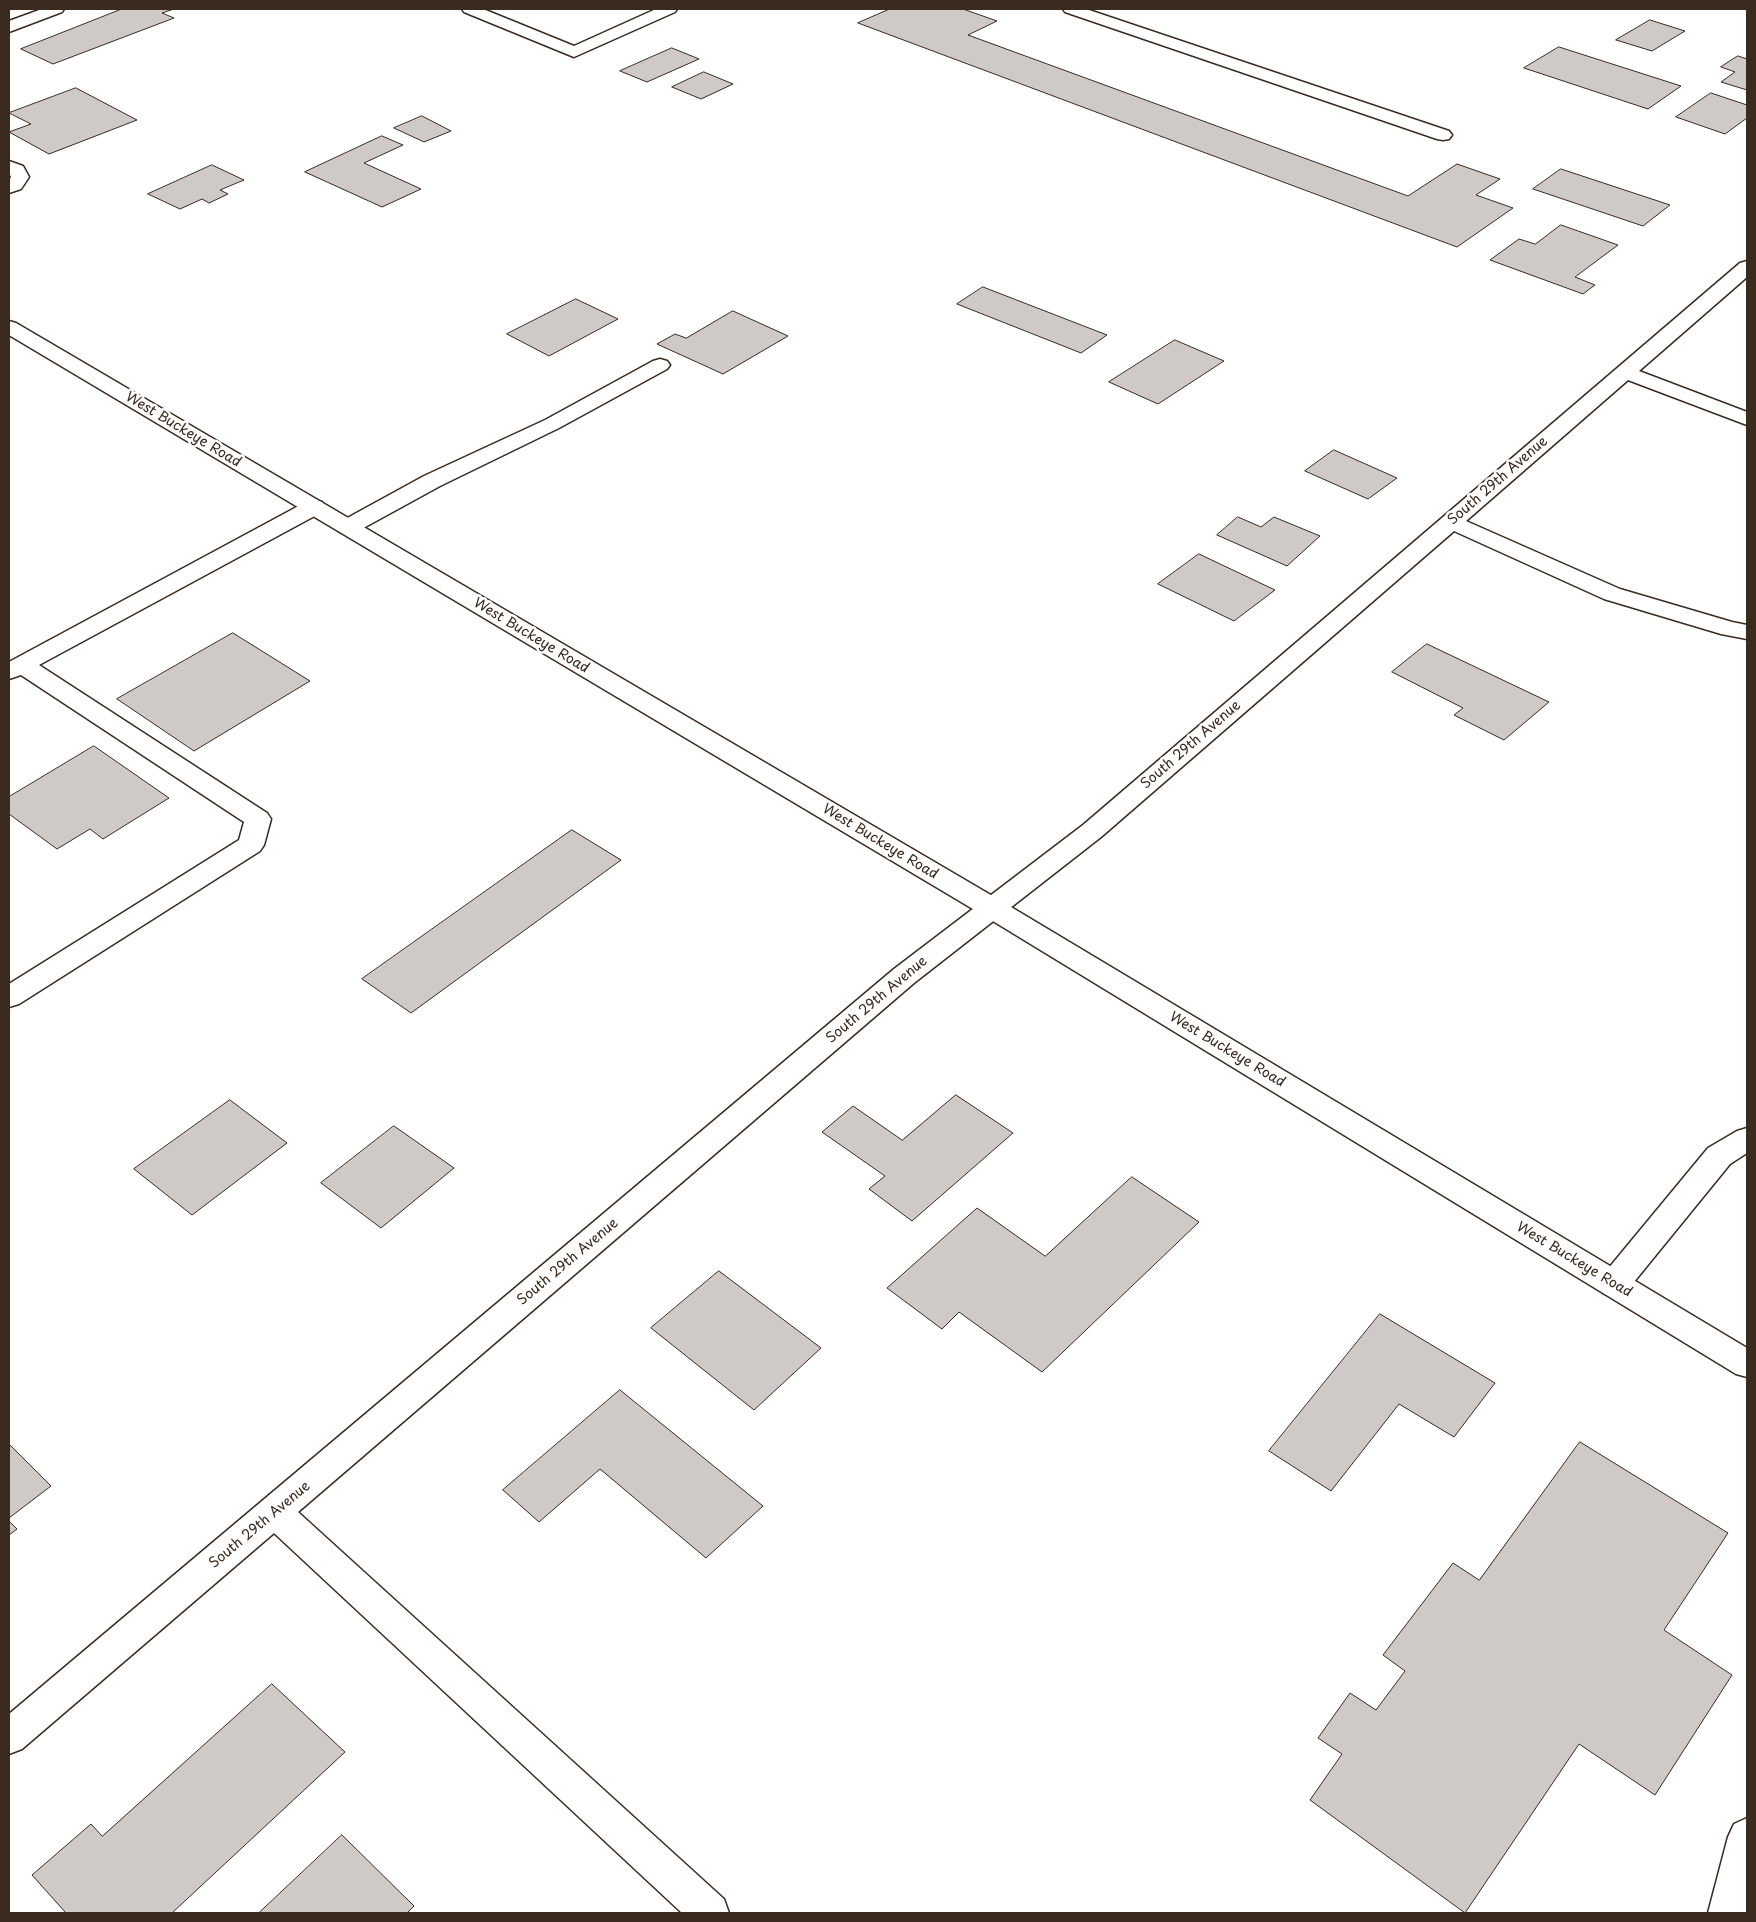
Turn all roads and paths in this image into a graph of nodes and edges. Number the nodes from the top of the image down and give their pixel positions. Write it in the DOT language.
graph roads {
  1 [pos="56,9"];
  2 [pos="470,9"];
  3 [pos="669,9"];
  4 [pos="1071,9"];
  5 [pos="9,27"];
  6 [pos="1443,135"];
  7 [pos="9,166"];
  8 [pos="9,188"];
  9 [pos="1747,267"];
  10 [pos="9,327"];
  11 [pos="660,364"];
  12 [pos="1624,372"];
  13 [pos="1747,419"];
  14 [pos="314,508"];
  15 [pos="1450,522"];
  16 [pos="348,527"];
  17 [pos="1747,632"];
  18 [pos="15,669"];
  19 [pos="992,908"];
  20 [pos="9,997"];
  21 [pos="1747,1139"];
  22 [pos="1614,1284"];
  23 [pos="1747,1364"];
  24 [pos="275,1512"];
  25 [pos="9,1737"];
  26 [pos="1747,1837"];
  27 [pos="710,1913"];
  28 [pos="1726,1913"];
  1 -- 5 [label="street"];
  2 -- 3 [label="street"];
  4 -- 6 [label="street"];
  7 -- 8 [label="street"];
  9 -- 12 [label="street, South 29th Avenue"];
  10 -- 14 [label="street, West Buckeye Road"];
  11 -- 16 [label="street"];
  12 -- 13 [label="street"];
  12 -- 15 [label="street, South 29th Avenue"];
  14 -- 16 [label="street, West Buckeye Road"];
  14 -- 18 [label="street"];
  15 -- 17 [label="street"];
  15 -- 19 [label="street, South 29th Avenue"];
  16 -- 19 [label="street, West Buckeye Road"];
  18 -- 20 [label="street"];
  19 -- 22 [label="street, West Buckeye Road"];
  19 -- 24 [label="street, South 29th Avenue"];
  21 -- 22 [label="street"];
  22 -- 23 [label="street, West Buckeye Road"];
  24 -- 25 [label="street, South 29th Avenue"];
  24 -- 27 [label="street"];
  26 -- 28 [label="street"];
}
